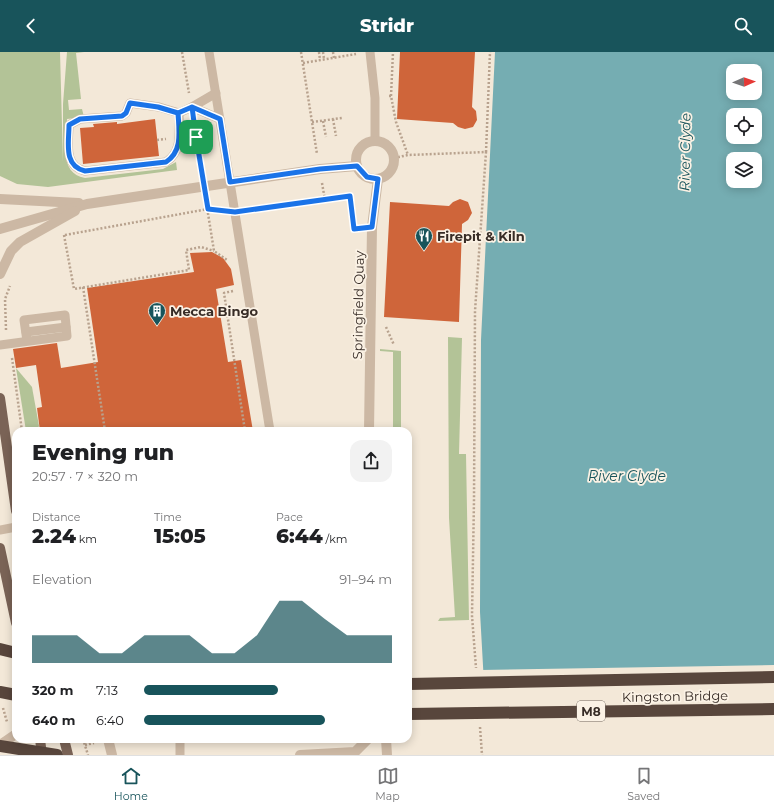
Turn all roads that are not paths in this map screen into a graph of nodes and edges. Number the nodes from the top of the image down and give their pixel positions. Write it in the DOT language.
graph roads {
  1 [pos="209,52"];
  2 [pos="370,52"];
  3 [pos="216,93"];
  4 [pos="192,107"];
  5 [pos="178,113"];
  6 [pos="220,119"];
  7 [pos="375,141"];
  8 [pos="357,166"];
  9 [pos="378,179"];
  10 [pos="230,182"];
  11 [pos="0,199"];
  12 [pos="87,204"];
  13 [pos="0,229"];
  14 [pos="0,274"];
  15 [pos="26,337"];
  16 [pos="0,345"];
  17 [pos="0,398"];
  18 [pos="269,427"];
  19 [pos="369,427"];
  20 [pos="12,483"];
  21 [pos="12,528"];
  22 [pos="0,530"];
  23 [pos="0,548"];
  24 [pos="12,604"];
  25 [pos="0,649"];
  26 [pos="12,652"];
  27 [pos="774,677"];
  28 [pos="412,684"];
  29 [pos="12,696"];
  30 [pos="1,697"];
  31 [pos="774,709"];
  32 [pos="412,714"];
  33 [pos="12,737"];
  34 [pos="40,743"];
  35 [pos="65,743"];
  36 [pos="109,743"];
  37 [pos="180,743"];
  38 [pos="364,743"];
  39 [pos="386,743"];
  40 [pos="0,746"];
  41 [pos="42,755"];
  42 [pos="57,755"];
  43 [pos="68,755"];
  44 [pos="112,755"];
  45 [pos="180,755"];
  46 [pos="300,755"];
  47 [pos="387,755"];
  1 -- 3 [label="lane"];
  2 -- 7 [label="lane"];
  3 -- 4 [label="lane"];
  3 -- 6 [label="lane"];
  4 -- 5 [label="lane"];
  4 -- 6 [label="lane"];
  5 -- 5 [label="lane"];
  6 -- 10 [label="lane"];
  7 -- 8 [label="street"];
  7 -- 9 [label="street"];
  8 -- 9 [label="street"];
  8 -- 10 [label="street"];
  9 -- 19 [label="street, Springfield Quay"];
  10 -- 12 [label="street"];
  10 -- 18 [label="lane"];
  11 -- 12 [label="street"];
  12 -- 13 [label="street"];
  12 -- 14 [label="street"];
  15 -- 15 [label="lane"];
  15 -- 16 [label="lane"];
  17 -- 20 [label="main road"];
  21 -- 22 [label="lane"];
  23 -- 24 [label="main road"];
  25 -- 26 [label="highway"];
  27 -- 28 [label="highway, bridge"];
  29 -- 30 [label="highway"];
  31 -- 32 [label="highway, Kingston Bridge / M8, bridge"];
  33 -- 40 [label="street"];
  34 -- 41 [label="main road"];
  35 -- 43 [label="main road"];
  36 -- 44 [label="street"];
  37 -- 45 [label="lane"];
  38 -- 46 [label="street"];
  39 -- 47 [label="street"];
  40 -- 42 [label="highway, bridge"];
}
